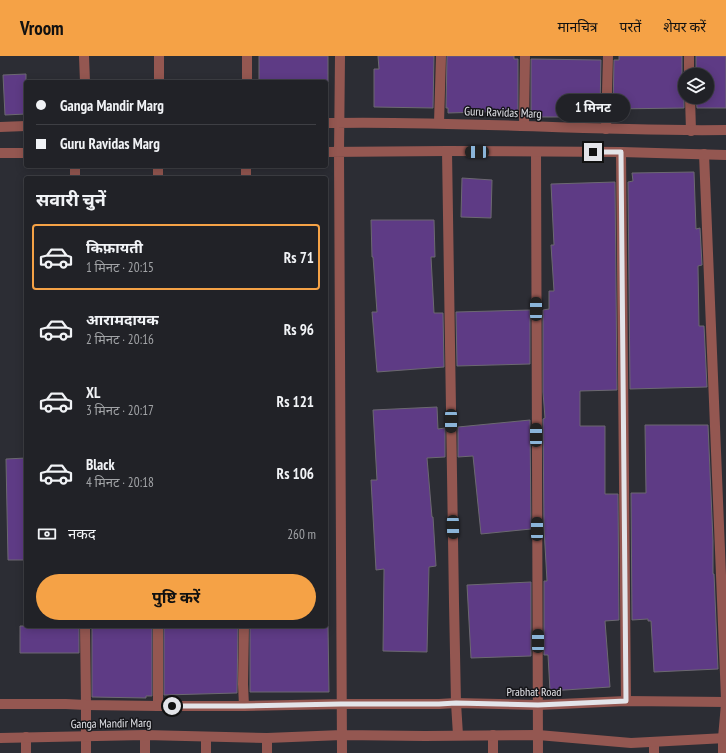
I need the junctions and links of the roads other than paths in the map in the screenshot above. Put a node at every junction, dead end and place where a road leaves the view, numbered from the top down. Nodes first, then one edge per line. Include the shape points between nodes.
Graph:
1 (84, 56) edge
2 (159, 56) edge
3 (247, 56) edge
4 (340, 56) edge
5 (441, 56) edge
6 (525, 56) edge
7 (608, 56) edge
8 (689, 56) edge
9 (689, 68) edge
10 (84, 80) edge
11 (159, 80) edge
12 (247, 80) edge
13 (690, 104) edge
14 (339, 122) junction
15 (328, 123) edge
16 (439, 123) junction
17 (24, 126) edge
18 (524, 126) junction
19 (0, 127) edge
20 (606, 129) junction
21 (726, 130) edge
22 (691, 131) junction
23 (447, 151) junction
24 (328, 152) edge
25 (339, 152) junction
26 (536, 152) junction
27 (621, 152) junction
28 (0, 153) edge
29 (24, 153) edge
30 (704, 154) junction
31 (726, 155) edge
32 (85, 628) edge
33 (158, 628) edge
34 (244, 628) edge
35 (626, 701) junction
36 (726, 702) edge
37 (456, 703) junction
38 (0, 704) edge
39 (341, 704) junction
40 (86, 705) junction
41 (538, 705) junction
42 (158, 706) junction
43 (244, 706) junction
44 (145, 735) junction
45 (342, 735) junction
46 (458, 735) junction
47 (494, 735) junction
48 (538, 735) junction
49 (26, 737) junction
50 (86, 737) junction
51 (206, 737) junction
52 (0, 738) edge
53 (267, 738) junction
54 (725, 738) edge
55 (654, 742) junction
56 (26, 753) edge
57 (86, 753) edge
58 (145, 753) edge
59 (206, 753) edge
60 (267, 753) edge
61 (342, 753) edge
62 (493, 753) edge
63 (538, 753) edge
64 (654, 753) edge
65 (723, 753) edge

1 - 10 street
2 - 11 street
3 - 12 street
4 - 14 street
5 - 16 street
6 - 18 street
7 - 20 street
8 - 9 street
13 - 22 street
14 - 15 street, Guru Ravidas Marg
14 - 16 street, Guru Ravidas Marg
14 - 25 street
16 - 18 street, Guru Ravidas Marg
17 - 19 street
18 - 20 street, Guru Ravidas Marg
20 - 22 street, Guru Ravidas Marg
21 - 22 street, Guru Ravidas Marg
23 - 25 street
23 - 26 street
23 - 37 street
24 - 25 street
25 - 39 street
26 - 27 street
26 - 41 street
27 - 30 street
27 - 35 street
28 - 29 street
30 - 31 street
30 - 36 street
32 - 40 street
33 - 42 street
34 - 43 street
35 - 36 street, Prabhat Road
35 - 41 street, Prabhat Road
36 - 54 street
37 - 39 street, Prabhat Road
37 - 41 street, Prabhat Road
37 - 46 street
38 - 40 street, Ganga Mandir Marg
39 - 43 street, Ganga Mandir Marg
39 - 45 street
40 - 42 street, Ganga Mandir Marg
40 - 50 street
41 - 48 street
42 - 43 street, Ganga Mandir Marg
44 - 50 street, Ganga Mandir Marg
44 - 51 street, Ganga Mandir Marg
44 - 58 street
45 - 46 street
45 - 53 street, Ganga Mandir Marg
45 - 61 street
46 - 47 street
47 - 48 street
47 - 62 street
48 - 55 street
48 - 63 street
49 - 50 street, Ganga Mandir Marg
49 - 52 street, Ganga Mandir Marg
49 - 56 street
50 - 57 street
51 - 53 street, Ganga Mandir Marg
51 - 59 street
53 - 60 street
54 - 55 street
54 - 65 street
55 - 64 street

